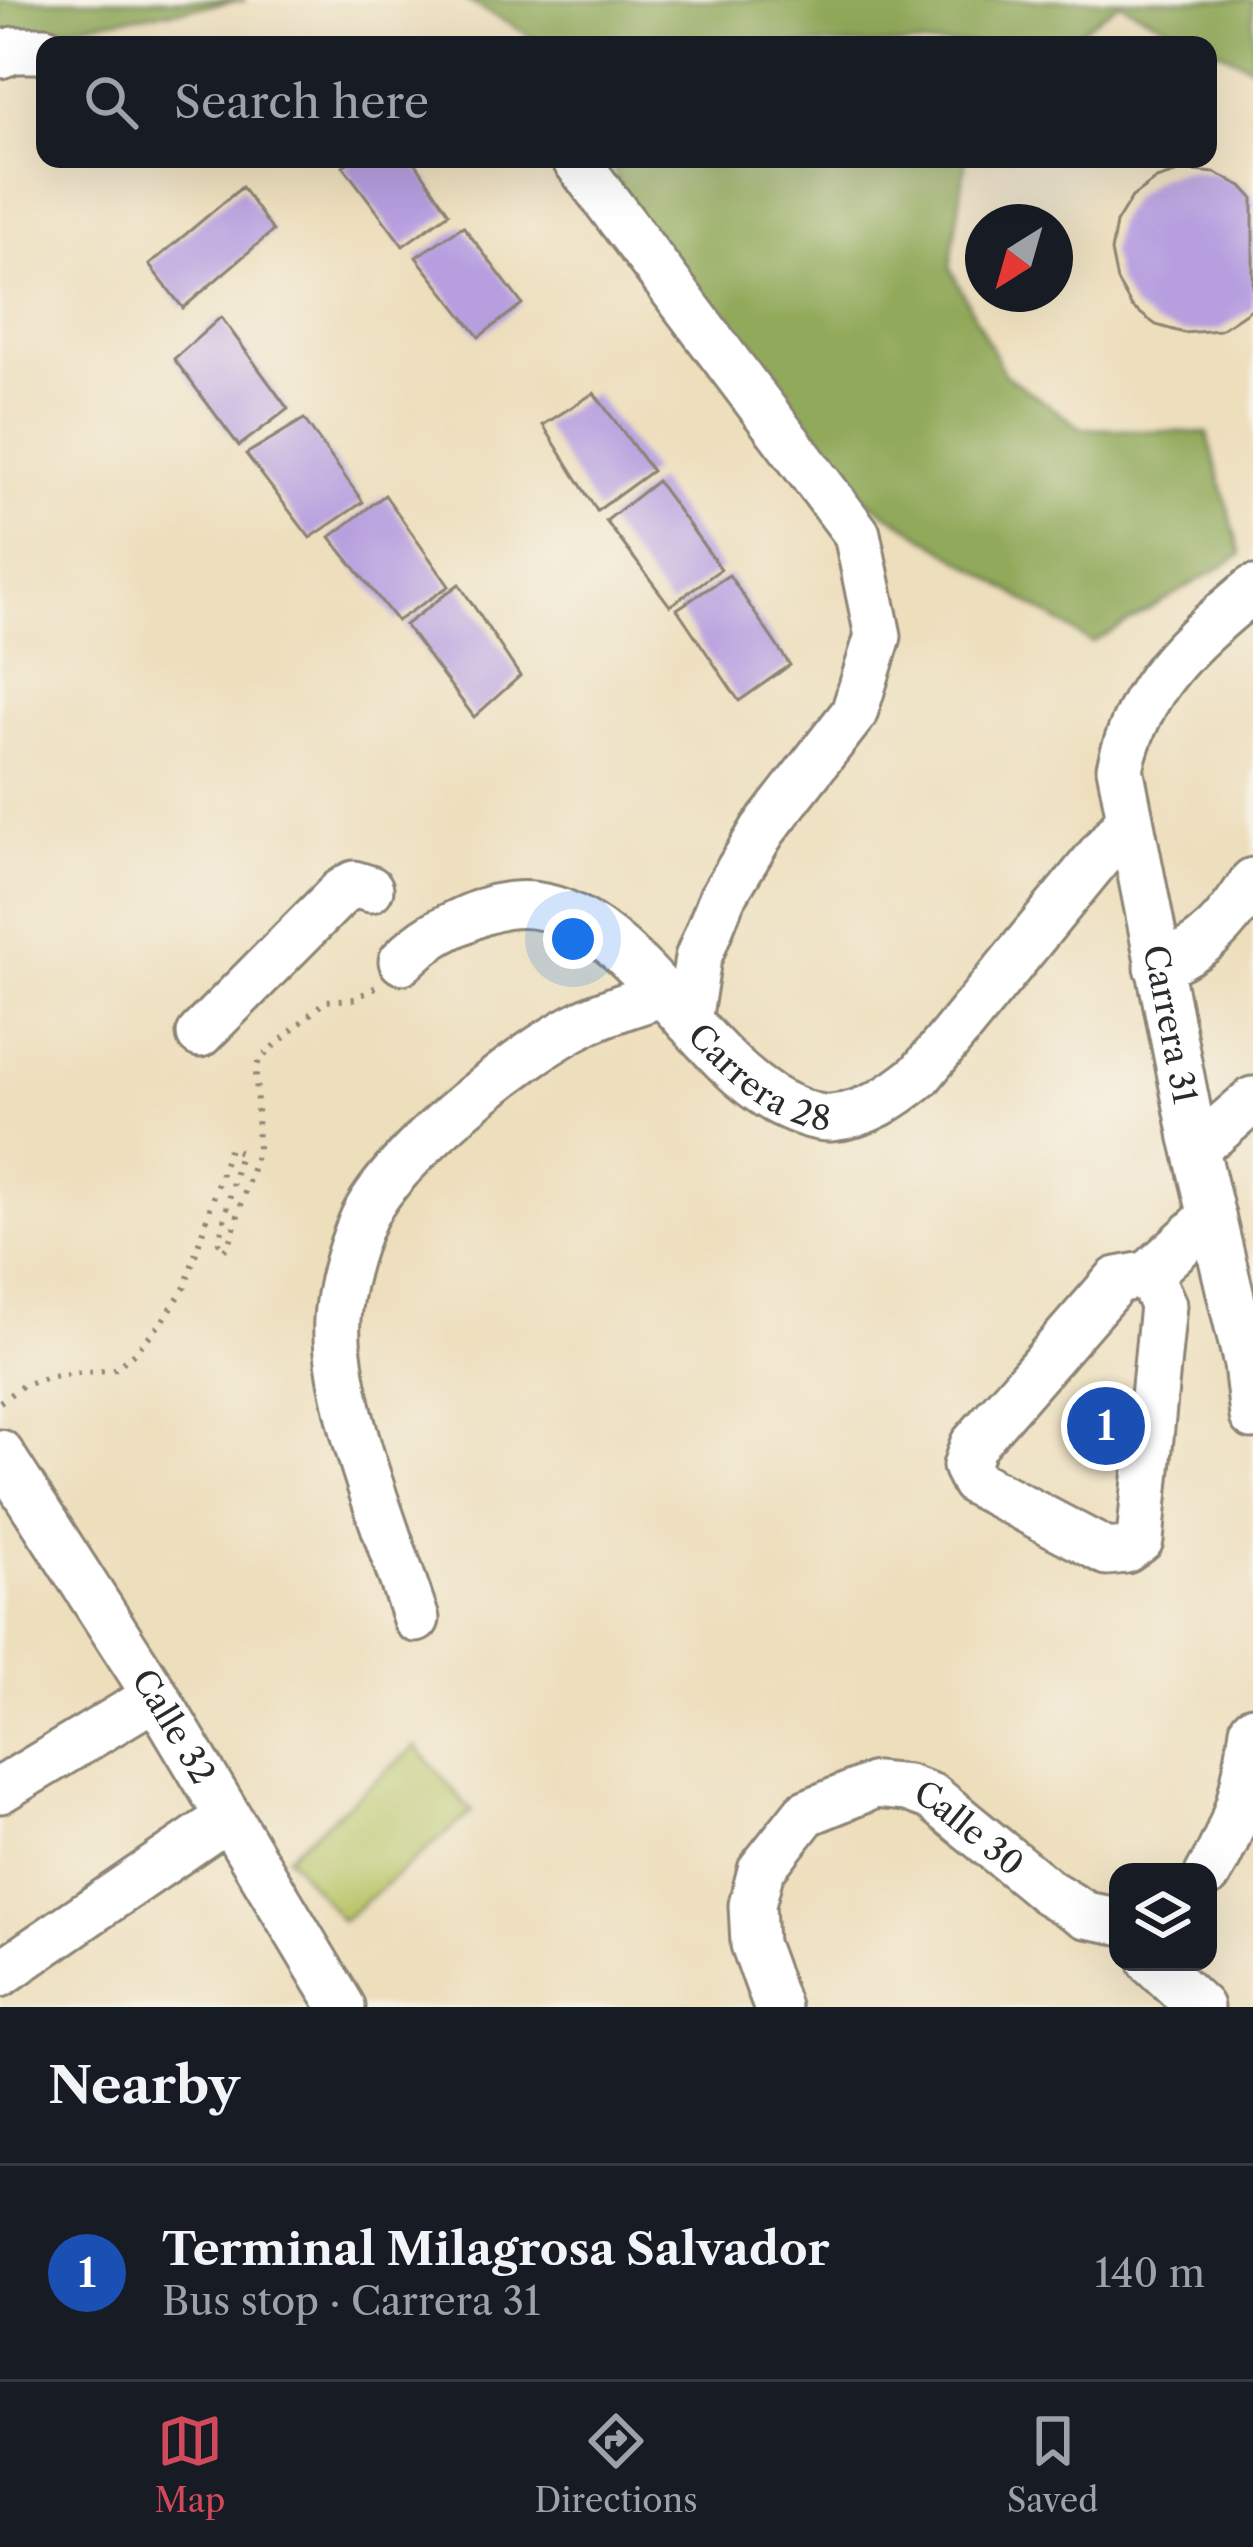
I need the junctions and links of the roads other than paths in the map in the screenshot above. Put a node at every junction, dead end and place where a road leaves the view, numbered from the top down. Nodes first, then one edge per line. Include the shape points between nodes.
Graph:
1 (36, 50) edge
2 (0, 55) edge
3 (582, 168) edge
4 (1253, 589) edge
5 (1128, 821) junction
6 (1253, 880) edge
7 (370, 889) dead end
8 (402, 961) road end
9 (1158, 967) junction
10 (675, 1007) junction
11 (200, 1034) dead end
12 (1253, 1100) edge
13 (1193, 1137) junction
14 (1212, 1216) junction
15 (1149, 1274) junction
16 (1253, 1416) edge
17 (0, 1453) edge
18 (16, 1508) edge
19 (416, 1619) dead end
20 (156, 1696) junction
21 (1253, 1729) edge
22 (0, 1790) edge
23 (226, 1819) junction
24 (1215, 1863) edge
25 (1109, 1919) edge
26 (1161, 1971) edge
27 (0, 1974) edge
28 (342, 2007) edge
29 (777, 2007) edge
30 (1199, 2007) edge

1 - 2 street
3 - 10 street via 857,534 878,636 854,713 722,898
4 - 5 street, Carrera 31 via 1184,646 1129,731 1120,768
5 - 9 street, Carrera 31
5 - 10 street, Carrera 28 via 920,1075 858,1113 826,1118 760,1094
6 - 9 street via 1203,945
7 - 11 street via 354,884 340,892
8 - 10 street, Carrera 28 via 422,940 485,910 513,903 556,910 621,949
9 - 13 street, Carrera 31
10 - 19 street via 585,1022 516,1061 395,1173 363,1219 337,1318 340,1358
12 - 13 street via 1214,1134
13 - 14 street, Carrera 31
14 - 15 street
14 - 16 street, Carrera 31
15 - 15 street via 1162,1305 1140,1540 1107,1552 974,1482 966,1466 973,1445 1117,1280
17 - 18 street, Calle 32
18 - 20 street, Calle 32
20 - 22 street
20 - 23 street, Calle 32
21 - 24 street via 1244,1792
23 - 27 street
23 - 28 street, Calle 32
25 - 29 street, Calle 30 via 1048,1892 932,1797 875,1785 806,1814 761,1870 754,1945
26 - 30 street

